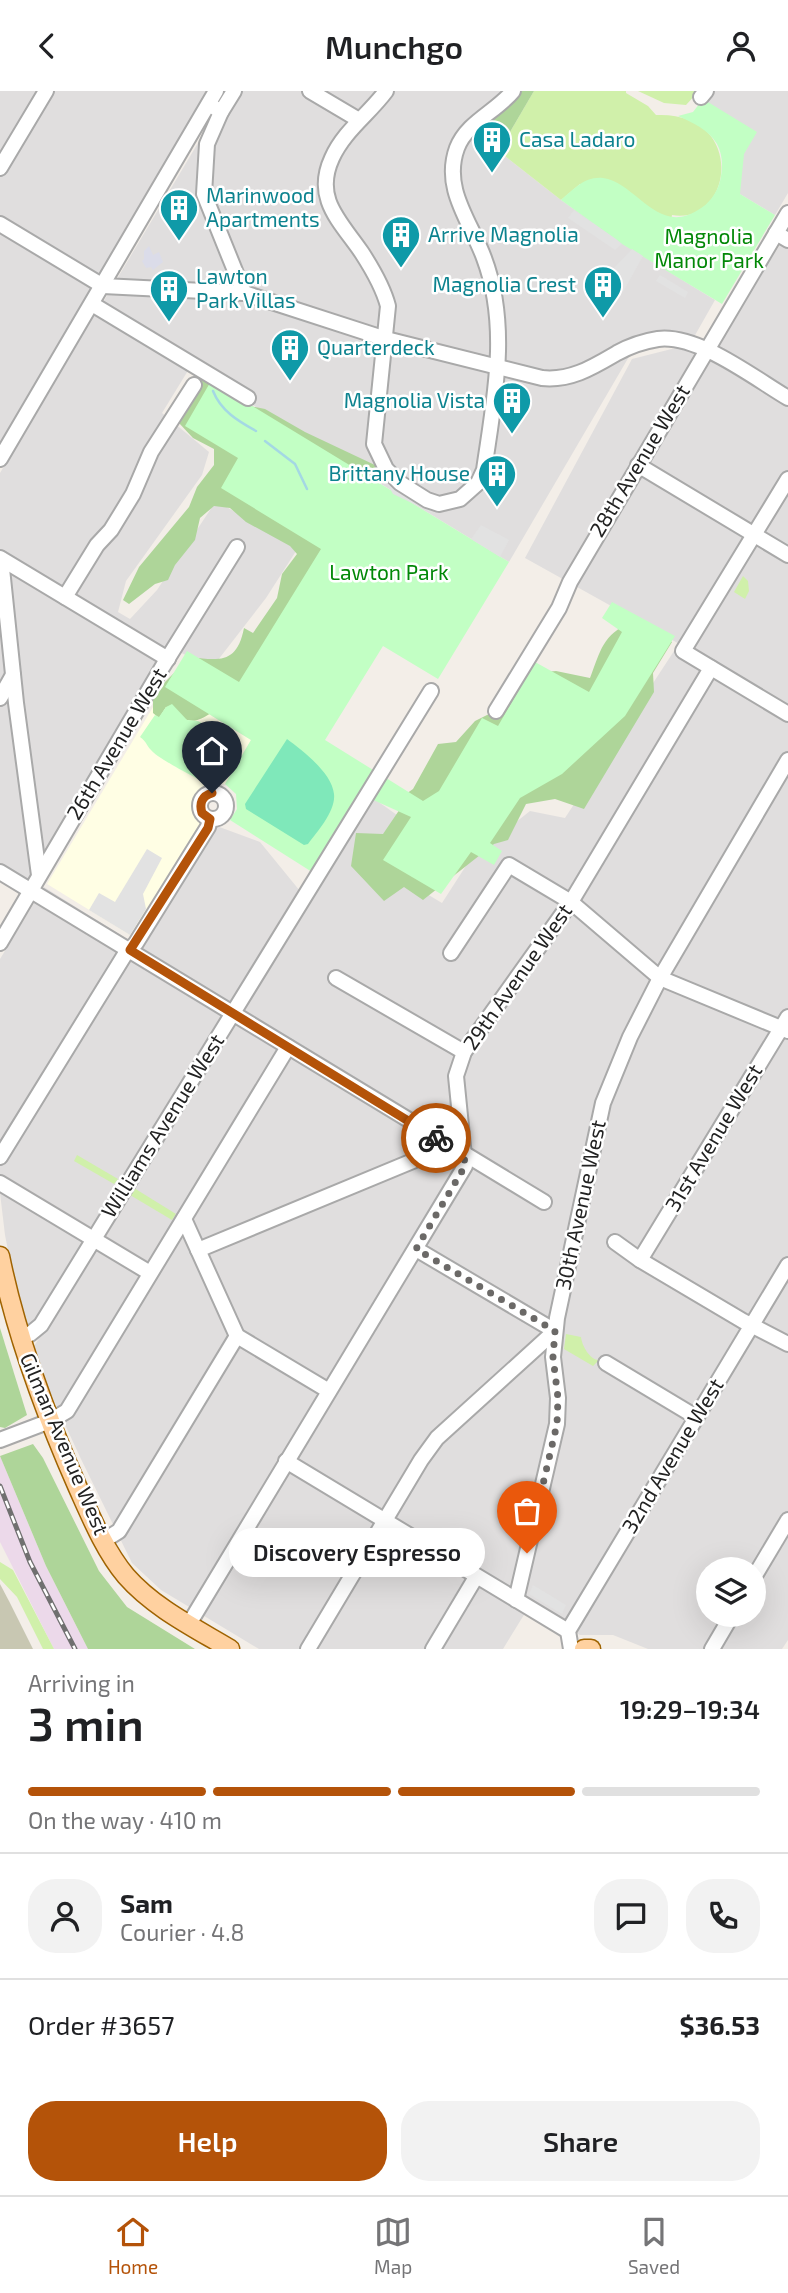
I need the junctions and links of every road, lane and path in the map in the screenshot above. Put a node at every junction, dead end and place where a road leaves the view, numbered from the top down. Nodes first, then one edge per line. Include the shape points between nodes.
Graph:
1 (46, 91) edge
2 (234, 91) edge
3 (310, 91) edge
4 (386, 91) edge
5 (513, 91) edge
6 (215, 102) edge
7 (359, 120) junction
8 (0, 168) edge
9 (788, 213) edge
10 (0, 225) edge
11 (782, 236) edge
12 (103, 286) junction
13 (243, 293) junction
14 (92, 304) junction
15 (386, 339) junction
16 (706, 351) junction
17 (499, 368) junction
18 (194, 385) dead end
19 (248, 398) dead end
20 (788, 398) edge
21 (0, 459) edge
22 (638, 465) junction
23 (788, 479) edge
24 (754, 535) junction
25 (237, 547) dead end
26 (788, 555) edge
27 (1, 558) edge
28 (65, 597) junction
29 (168, 659) junction
30 (711, 668) junction
31 (13, 675) junction
32 (431, 691) dead end
33 (0, 698) edge
34 (496, 711) dead end
35 (788, 714) edge
36 (788, 760) edge
37 (210, 819) dead end
38 (0, 871) edge
39 (39, 875) junction
40 (31, 890) junction
41 (571, 902) junction
42 (0, 943) edge
43 (130, 950) junction
44 (452, 953) dead end
45 (337, 978) dead end
46 (660, 978) junction
47 (233, 1013) junction
48 (786, 1025) edge
49 (288, 1048) junction
50 (464, 1052) junction
51 (449, 1146) junction
52 (464, 1155) junction
53 (0, 1157) edge
54 (0, 1183) edge
55 (544, 1202) dead end
56 (184, 1219) junction
57 (93, 1238) junction
58 (615, 1241) dead end
59 (416, 1249) junction
60 (198, 1250) junction
61 (0, 1256) edge
62 (640, 1260) junction
63 (788, 1265) edge
64 (150, 1273) junction
65 (752, 1324) junction
66 (555, 1331) junction
67 (237, 1336) junction
68 (20, 1338) junction
69 (788, 1344) edge
70 (606, 1363) dead end
71 (329, 1391) junction
72 (696, 1417) junction
73 (50, 1421) junction
74 (0, 1440) edge
75 (286, 1461) junction
76 (788, 1520) edge
77 (384, 1521) junction
78 (103, 1541) junction
79 (766, 1557) edge
80 (476, 1577) junction
81 (516, 1600) junction
82 (189, 1625) junction
83 (725, 1627) edge
84 (568, 1631) junction
85 (230, 1649) edge
86 (308, 1649) edge
87 (433, 1649) edge
88 (571, 1649) edge
89 (584, 1649) edge
90 (591, 1649) edge
91 (712, 1649) edge

1 - 8 street
2 - 6 street
3 - 7 street
4 - 7 street
5 - 17 street via 466,132 454,160 455,196 486,262 494,297
6 - 12 street
6 - 13 street via 204,194
7 - 15 street via 332,157 325,194 384,291
9 - 11 street, 28th Avenue West
10 - 12 street
11 - 16 street, 28th Avenue West
12 - 13 street
12 - 14 street
13 - 15 street
14 - 19 street
14 - 21 street
15 - 17 street
15 - 17 street via 374,444 386,469 400,483 439,505 460,499 478,483 484,470
16 - 17 street via 688,342 656,339 580,373 554,379
16 - 20 street
16 - 22 street, 28th Avenue West
18 - 28 street via 151,452 133,495
22 - 24 street
22 - 34 street, 28th Avenue West
23 - 24 street
24 - 26 street
24 - 30 street via 683,651
25 - 29 street, 26th Avenue West
27 - 28 street
27 - 31 street
28 - 29 street
29 - 39 street, 26th Avenue West
30 - 35 street
30 - 41 street, 29th Avenue West
31 - 33 street
31 - 39 street
32 - 47 street, Williams Avenue West
36 - 46 street, 30th Avenue West
37 - 43 street
38 - 40 street
39 - 40 street, 26th Avenue West
40 - 42 street, 26th Avenue West
40 - 43 street
41 - 44 street via 509,865
41 - 46 street
41 - 50 street, 29th Avenue West
43 - 47 street
43 - 53 street
45 - 50 street
46 - 48 street
46 - 66 street, 30th Avenue West via 603,1103
47 - 49 street
47 - 57 street, Williams Avenue West
48 - 62 street, 31st Avenue West
49 - 51 street
49 - 56 street
50 - 52 street, 29th Avenue West via 456,1076
51 - 52 street
51 - 60 street
52 - 55 street
52 - 59 street, 29th Avenue West via 465,1166
54 - 57 street
56 - 60 street
56 - 64 street
57 - 64 street
57 - 68 street, Williams Avenue West via 41,1325
58 - 62 street
59 - 66 street
59 - 71 street, 29th Avenue West
60 - 67 street
61 - 68 main road, Gilman Avenue West
62 - 65 street
63 - 65 street, 32nd Avenue West
64 - 73 street via 67,1411
65 - 69 street
65 - 72 street, 32nd Avenue West
66 - 77 street via 438,1438
66 - 81 street via 557,1424
67 - 71 street
67 - 78 street via 119,1531
68 - 73 main road, Gilman Avenue West
70 - 72 street
71 - 75 street, 29th Avenue West
72 - 84 street, 32nd Avenue West
73 - 74 street
73 - 78 main road, Gilman Avenue West
75 - 77 street
75 - 82 street, 29th Avenue West
76 - 79 street
77 - 80 street
77 - 86 street
78 - 82 main road, Gilman Avenue West via 133,1584
80 - 81 street
80 - 87 street
81 - 84 street
82 - 85 main road, Gilman Avenue West
83 - 91 street
84 - 88 street
89 - 90 main road

